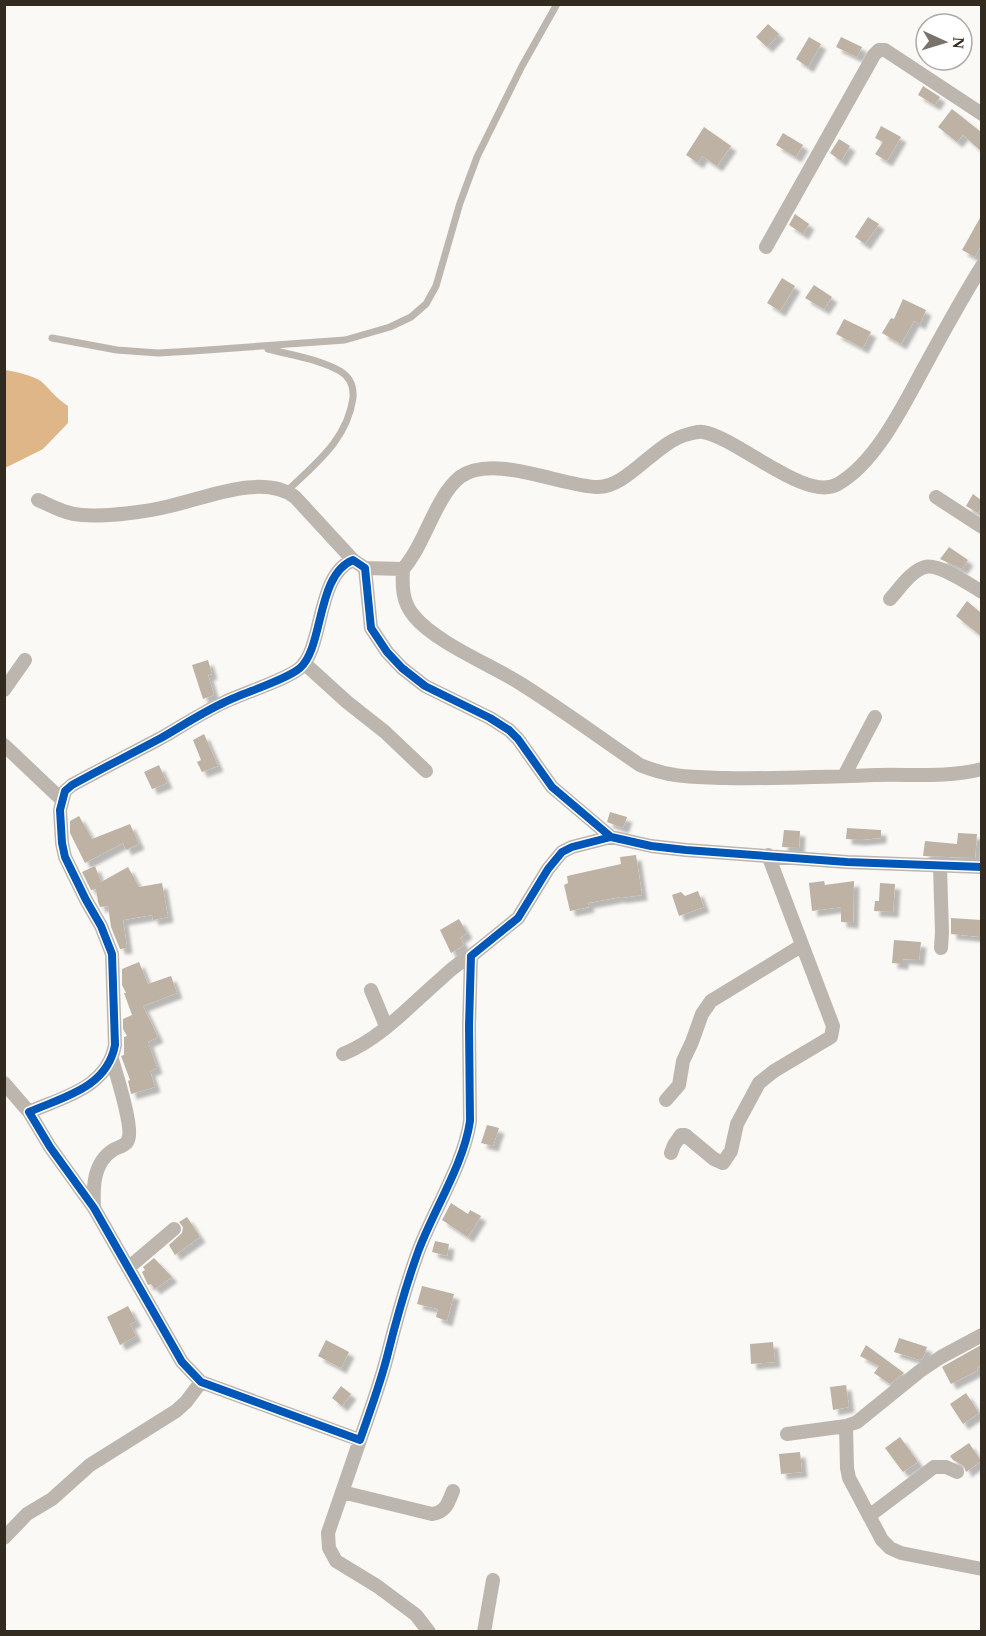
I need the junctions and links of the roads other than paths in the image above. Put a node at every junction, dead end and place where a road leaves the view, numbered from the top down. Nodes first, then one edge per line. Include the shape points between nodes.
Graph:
1 (557, 4) edge
2 (981, 114) edge
3 (766, 247) dead end
4 (981, 266) edge
5 (52, 338) dead end
6 (263, 347) junction
7 (287, 491) junction
8 (936, 497) dead end
9 (38, 500) dead end
10 (981, 527) edge
11 (359, 564) junction
12 (403, 569) junction
13 (981, 592) edge
14 (890, 599) dead end
15 (25, 660) dead end
16 (304, 663) junction
17 (4, 690) edge
18 (875, 717) dead end
19 (4, 745) edge
20 (981, 769) edge
21 (426, 771) dead end
22 (844, 776) junction
23 (62, 800) junction
24 (611, 837) junction
25 (768, 855) junction
26 (940, 867) junction
27 (981, 867) edge
28 (801, 946) junction
29 (941, 948) dead end
30 (471, 956) junction
31 (371, 990) dead end
32 (386, 1026) junction
33 (343, 1054) dead end
34 (112, 1059) junction
35 (4, 1083) edge
36 (666, 1100) dead end
37 (28, 1112) junction
38 (671, 1153) dead end
39 (94, 1208) junction
40 (174, 1229) dead end
41 (128, 1268) junction
42 (981, 1335) edge
43 (201, 1382) junction
44 (846, 1426) junction
45 (787, 1434) dead end
46 (360, 1440) junction
47 (957, 1472) dead end
48 (453, 1491) dead end
49 (342, 1492) junction
50 (869, 1516) junction
51 (4, 1538) edge
52 (981, 1569) edge
53 (493, 1580) dead end
54 (429, 1632) edge
55 (484, 1632) edge

1 - 6 lane via 477,158 436,286 426,304 411,318 367,335
2 - 3 street via 885,50 879,50
4 - 12 street via 896,419 873,452 837,485 812,486 701,431 669,442 617,483 598,488 523,472 473,470 460,477 442,500
5 - 6 lane via 158,353
6 - 7 lane via 340,371 350,380 354,391 341,435
7 - 9 street via 254,487 168,507 82,516
7 - 11 street
8 - 10 street
11 - 12 street
11 - 16 street via 341,568 335,576
11 - 24 street via 367,579 371,628 387,652 425,686 508,730 552,787
12 - 22 street via 401,588 407,605 427,629 518,682 640,765 672,776
13 - 14 street via 930,566 914,573
15 - 17 street
16 - 21 street
16 - 23 street via 293,673 223,703 72,785
18 - 22 street
19 - 23 street
20 - 22 street via 929,777
23 - 34 street via 60,832 65,857 112,954
24 - 25 street via 651,846
24 - 30 street via 562,852 518,918
25 - 26 street
25 - 28 street
26 - 27 street
26 - 29 street
28 - 36 street via 711,1001 683,1061 679,1085
28 - 38 street via 833,1026 831,1037 759,1083 736,1124 731,1151 723,1162 685,1135 678,1138
30 - 32 street via 452,967
30 - 46 street via 468,1134 402,1294
31 - 32 street
32 - 33 street via 363,1045
34 - 37 street via 103,1073 85,1087
34 - 39 street via 130,1135 126,1143 105,1157 97,1170
35 - 37 street
37 - 39 street
39 - 41 street
40 - 41 street
41 - 43 street via 182,1362
42 - 44 street via 920,1371 866,1415
43 - 46 street
43 - 51 street via 176,1412 90,1466 27,1514
44 - 45 street
44 - 50 street via 849,1479
46 - 49 street
47 - 50 street via 934,1467
48 - 49 street via 446,1507 432,1514
49 - 54 street via 328,1533 332,1555 416,1615
50 - 52 street via 882,1540 895,1551
53 - 55 street

